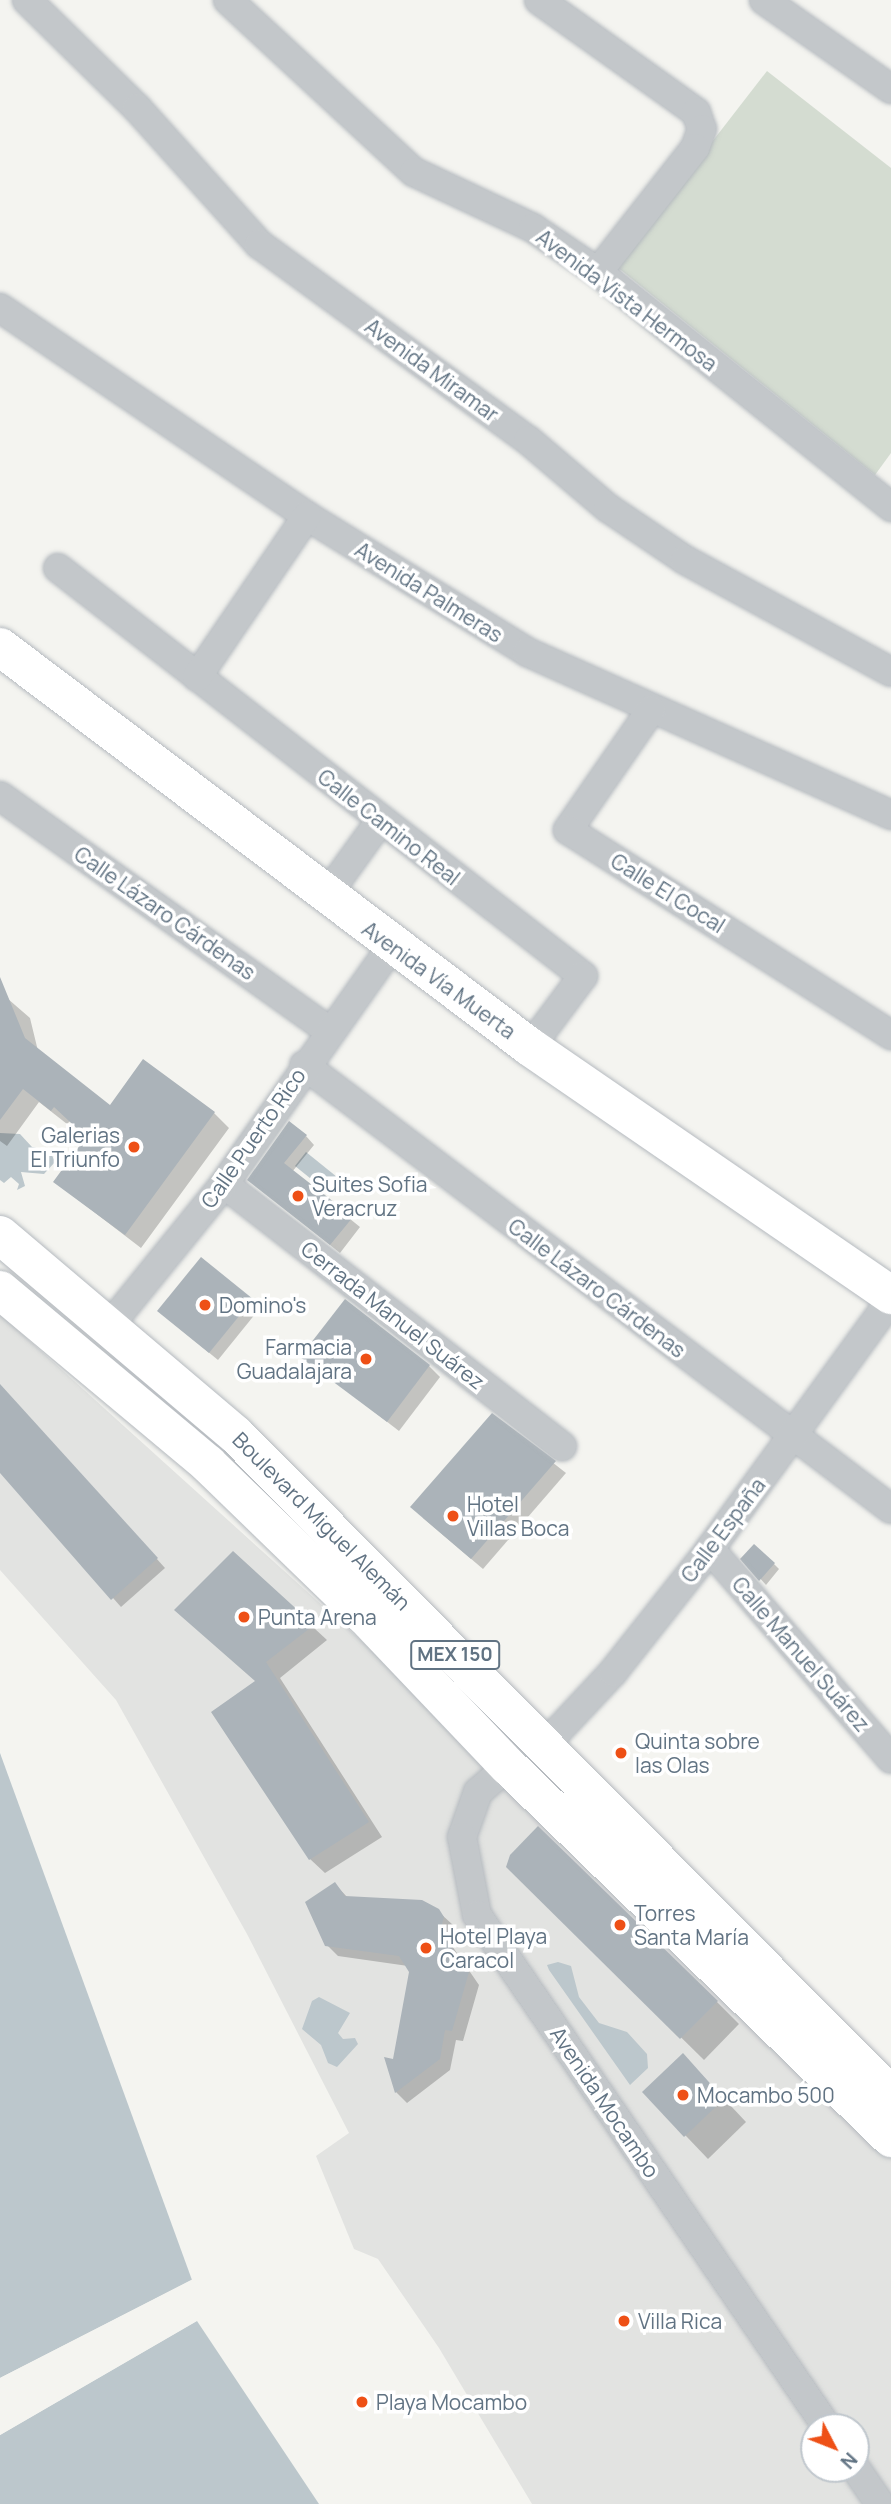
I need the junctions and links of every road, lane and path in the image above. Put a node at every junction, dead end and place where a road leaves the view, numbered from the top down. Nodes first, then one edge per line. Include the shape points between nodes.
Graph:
1 (27, 0) edge
2 (539, 0) edge
3 (764, 0) edge
4 (234, 2) edge
5 (891, 89) edge
6 (598, 272) junction
7 (0, 308) edge
8 (891, 507) edge
9 (307, 516) junction
10 (58, 568) dead end
11 (0, 648) edge
12 (891, 672) edge
13 (197, 677) junction
14 (651, 710) junction
15 (0, 796) edge
16 (891, 815) edge
17 (380, 821) junction
18 (326, 896) junction
19 (391, 947) junction
20 (329, 1031) junction
21 (891, 1035) edge
22 (530, 1047) junction
23 (304, 1065) junction
24 (224, 1184) junction
25 (0, 1235) edge
26 (0, 1290) edge
27 (891, 1295) edge
28 (891, 1300) edge
29 (110, 1325) junction
30 (793, 1437) junction
31 (562, 1446) dead end
32 (891, 1509) edge
33 (710, 1549) junction
34 (542, 1748) junction
35 (891, 1759) edge
36 (508, 1766) junction
37 (891, 2096) edge
38 (891, 2138) edge
39 (817, 2413) edge
40 (866, 2483) edge
41 (880, 2504) edge

1 - 12 street, Avenida Miramar via 136,108 259,244 685,560
2 - 6 street via 696,112 702,129 695,148
3 - 5 street
4 - 6 street, Avenida Vista Hermosa via 414,172 533,228
6 - 8 street, Avenida Vista Hermosa
7 - 9 street, Avenida Palmeras
9 - 13 street
9 - 14 street, Avenida Palmeras via 527,652
10 - 13 street, Calle Camino Real
11 - 18 main road, Avenida Vía Muerta
13 - 17 street, Calle Camino Real
14 - 16 street, Avenida Palmeras
14 - 21 street, Calle El Cocal via 568,830
15 - 20 street, Calle Lázaro Cárdenas
17 - 18 street
17 - 22 street, Calle Camino Real via 583,976
18 - 19 main road, Avenida Vía Muerta
19 - 20 street, Calle Puerto Rico
19 - 22 main road, Avenida Vía Muerta
20 - 23 street, Calle Puerto Rico
22 - 27 main road, Avenida Vía Muerta
23 - 24 street, Calle Puerto Rico
23 - 30 street, Calle Lázaro Cárdenas
24 - 29 street, Calle Puerto Rico
24 - 31 street, Cerrada Manuel Suárez
25 - 29 main road, Boulevard Miguel Alemán / MEX 150
26 - 36 main road, Boulevard Miguel Alemán / MEX 150 via 208,1464 364,1615
28 - 30 street, Calle España
29 - 34 main road, Boulevard Miguel Alemán / MEX 150 via 236,1434 379,1575
30 - 32 street, Calle Lázaro Cárdenas
30 - 33 street, Calle España
33 - 34 street, Calle España via 613,1672
33 - 35 street, Calle Manuel Suárez
34 - 37 main road, Boulevard Miguel Alemán / MEX 150
36 - 38 main road, Boulevard Miguel Alemán / MEX 150
36 - 39 street, Avenida Mocambo via 478,1792 462,1837 477,1915
40 - 41 street

